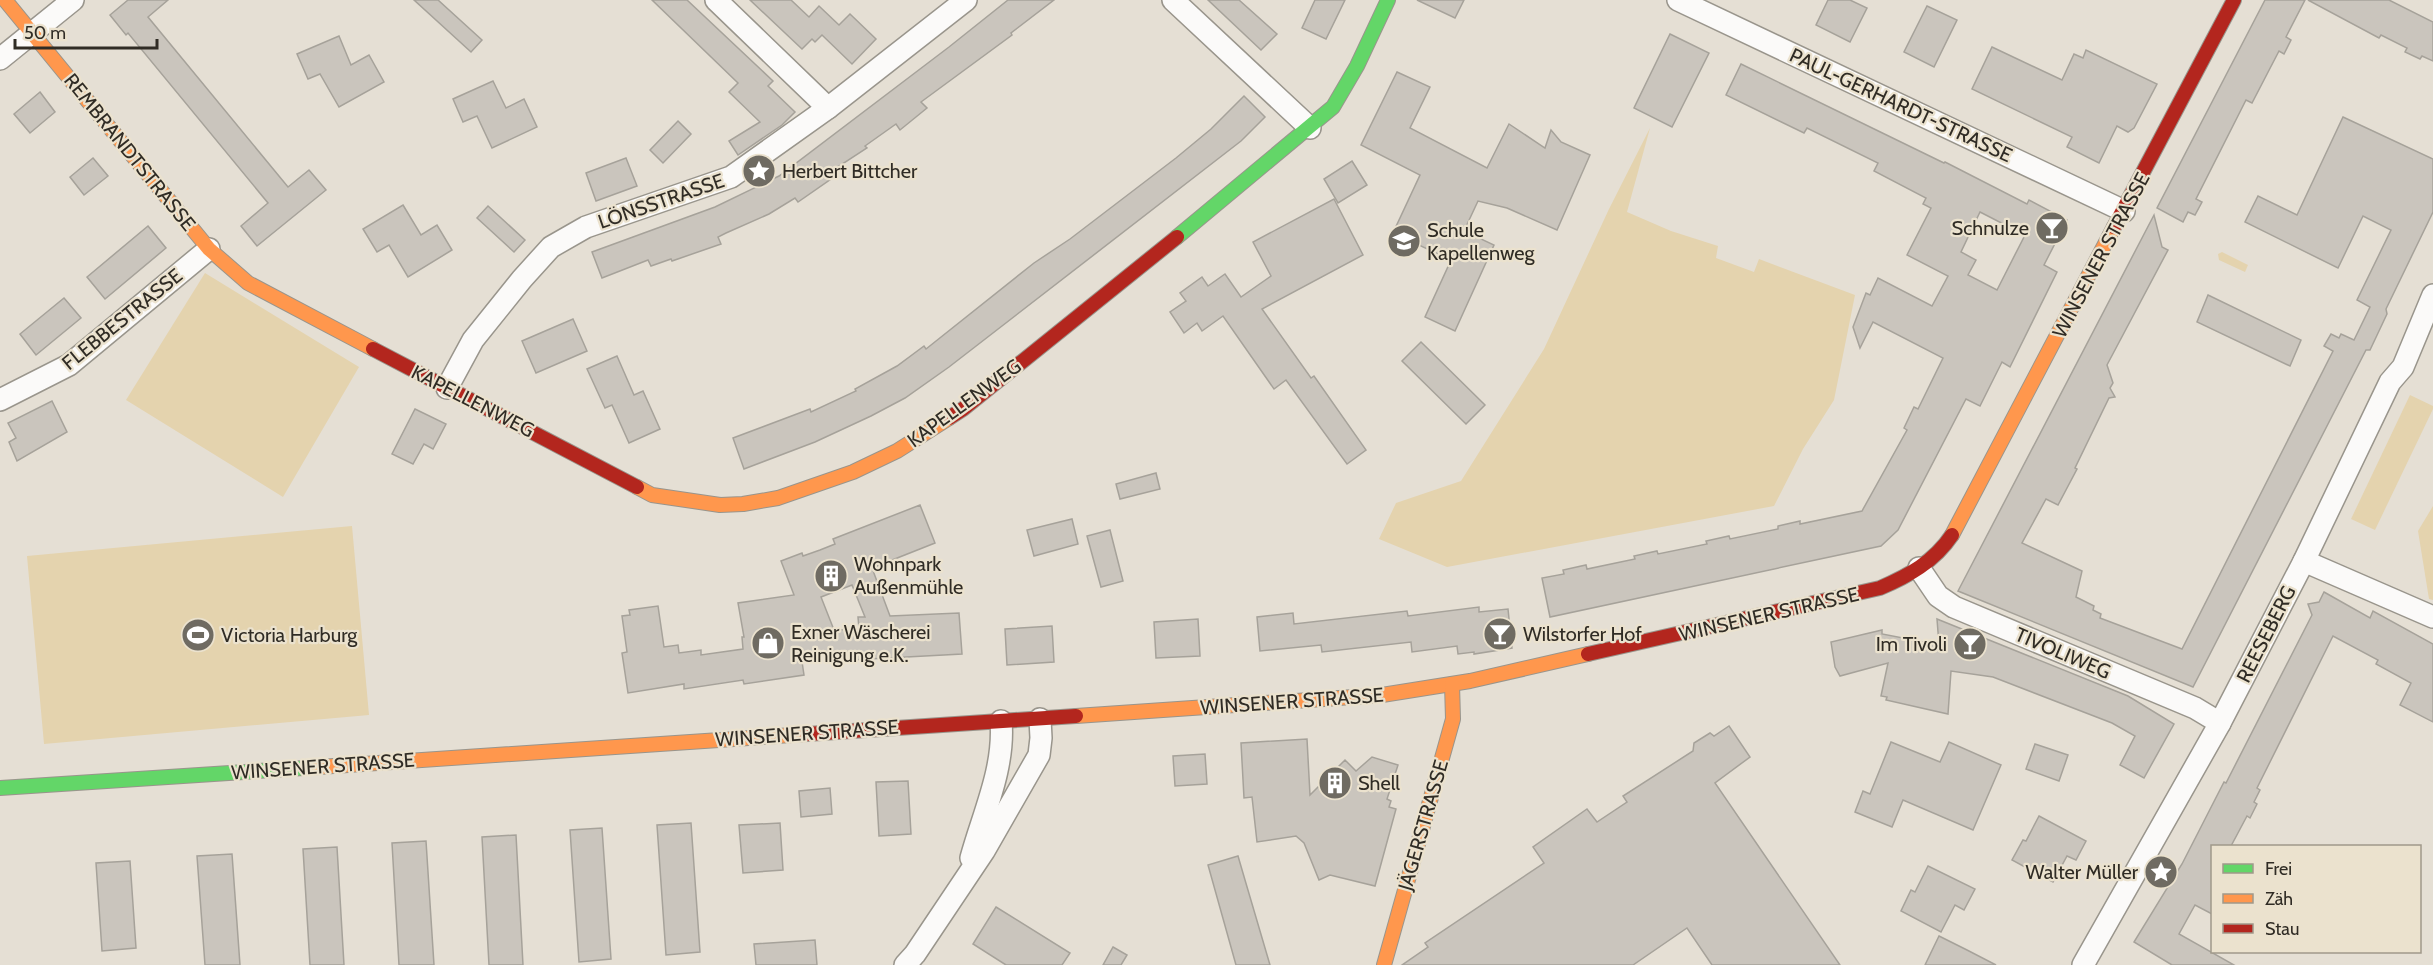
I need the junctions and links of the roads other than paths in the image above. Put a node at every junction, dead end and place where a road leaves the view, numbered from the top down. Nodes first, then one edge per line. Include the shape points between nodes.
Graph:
1 (5, 0) edge
2 (72, 0) edge
3 (716, 0) edge
4 (966, 0) edge
5 (1173, 0) edge
6 (1388, 0) edge
7 (1678, 0) edge
8 (2234, 0) edge
9 (32, 33) junction
10 (0, 59) edge
11 (828, 108) junction
12 (1310, 128) junction
13 (2124, 211) junction
14 (209, 249) junction
15 (2433, 295) edge
16 (447, 388) junction
17 (0, 400) edge
18 (2304, 561) junction
19 (1919, 568) junction
20 (2433, 617) edge
21 (1452, 684) junction
22 (1040, 719) junction
23 (1001, 721) junction
24 (2220, 723) junction
25 (0, 788) edge
26 (965, 879) junction
27 (2091, 962) edge
28 (905, 965) edge
29 (1384, 965) edge

1 - 9 main road, REMBRANDTSTRASSE
2 - 9 street
3 - 11 street
4 - 11 street, LÖNSSTRASSE
5 - 12 street
6 - 12 main road, KAPELLENWEG via 1333,107
7 - 13 street, PAUL-GERHARDT-STRASSE
8 - 13 main road, WINSENER STRASSE
9 - 10 street
9 - 14 main road, REMBRANDTSTRASSE
11 - 16 street, LÖNSSTRASSE via 731,177 586,227 550,247 473,340
12 - 16 main road, KAPELLENWEG via 963,409 879,459 826,483 777,498 720,505 652,495
13 - 19 main road, WINSENER STRASSE via 1955,530 1944,547
14 - 16 main road, KAPELLENWEG via 248,283
14 - 17 street, FLEBBESTRASSE via 69,365
15 - 18 street, REESEBERG via 2403,368 2390,382
18 - 20 street
18 - 24 street, REESEBERG
19 - 21 main road, WINSENER STRASSE via 1888,586 1869,591
19 - 24 street, TIVOLIWEG via 1938,596 1954,607 2195,708
21 - 22 main road, WINSENER STRASSE via 1343,698
21 - 29 main road, JÄGERSTRASSE via 1453,718
22 - 23 main road, WINSENER STRASSE
22 - 26 street via 1039,755
23 - 25 main road, WINSENER STRASSE
23 - 26 street via 1000,759
24 - 27 street, REESEBERG
26 - 28 street

